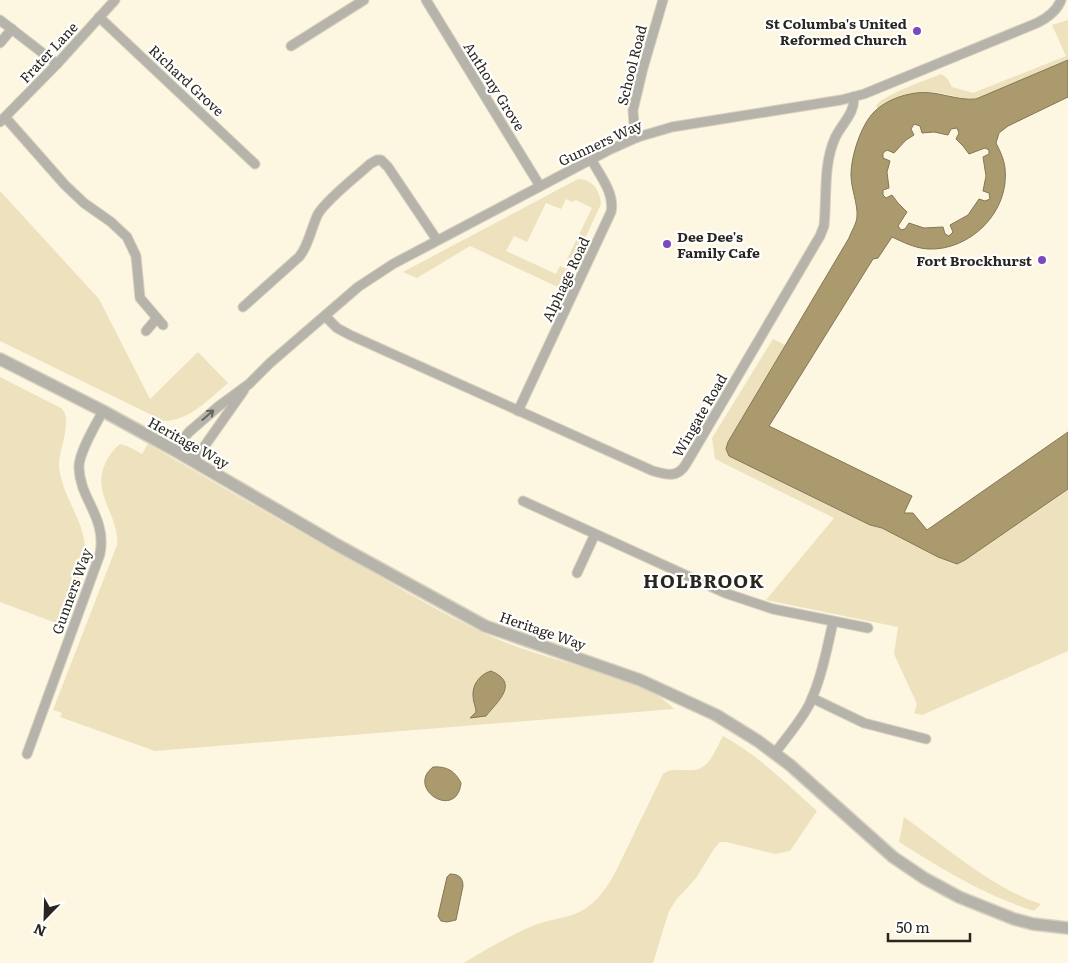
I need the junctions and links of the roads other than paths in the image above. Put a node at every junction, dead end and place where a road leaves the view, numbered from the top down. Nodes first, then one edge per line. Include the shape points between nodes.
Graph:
1 (115, 0) edge
2 (364, 0) edge
3 (426, 0) edge
4 (663, 0) edge
5 (1061, 0) edge
6 (99, 17) junction
7 (0, 20) edge
8 (12, 29) junction
9 (0, 42) edge
10 (292, 46) dead end
11 (56, 64) junction
12 (853, 97) junction
13 (3, 120) edge
14 (638, 137) junction
15 (591, 160) junction
16 (255, 164) dead end
17 (540, 186) junction
18 (437, 240) junction
19 (243, 307) dead end
20 (325, 316) junction
21 (146, 330) dead end
22 (0, 359) edge
23 (249, 384) junction
24 (103, 411) junction
25 (518, 411) junction
26 (174, 450) junction
27 (194, 462) junction
28 (523, 501) dead end
29 (595, 534) junction
30 (577, 573) dead end
31 (833, 622) junction
32 (868, 628) dead end
33 (812, 698) junction
34 (926, 739) dead end
35 (775, 753) junction
36 (26, 754) dead end
37 (1068, 928) edge

1 - 6 street, Frater Lane
2 - 10 street
3 - 17 street, Anthony Grove
4 - 14 street, School Road via 633,110
5 - 12 street, Gunners Way via 1050,15 1037,23
6 - 11 street, Frater Lane
6 - 16 street, Richard Grove
7 - 8 street
8 - 9 street
8 - 11 street
11 - 13 street, Frater Lane
12 - 14 street, Gunners Way via 688,124
12 - 25 street, Wingate Road via 854,106 831,150 824,226 820,236 681,471 671,475 660,473
13 - 21 street via 65,185 127,238 136,256 140,298 160,322
14 - 15 street, Gunners Way
15 - 17 street, Gunners Way
15 - 25 street, Alphage Road via 611,195 611,212
17 - 18 street, Gunners Way
18 - 19 street via 388,167 381,160 374,161 322,208 299,257
18 - 20 street, Gunners Way via 358,287
20 - 23 street, Gunners Way
20 - 25 street, Wingate Road via 350,335
22 - 24 street, Heritage Way
26 -> 23 street, Gunners Way via 189,432
23 - 27 street, Gunners Way
24 - 26 street, Heritage Way
24 - 36 street, Gunners Way via 78,467 101,530 100,554
26 - 27 street, Heritage Way
27 - 35 street, Heritage Way via 485,626 640,680 730,723
28 - 29 street
29 - 30 street
29 - 31 street via 757,605
31 - 32 street
31 - 33 street
33 - 34 street via 864,723
33 - 35 street
35 - 37 street, Heritage Way via 893,857 924,878 1005,916 1033,924

